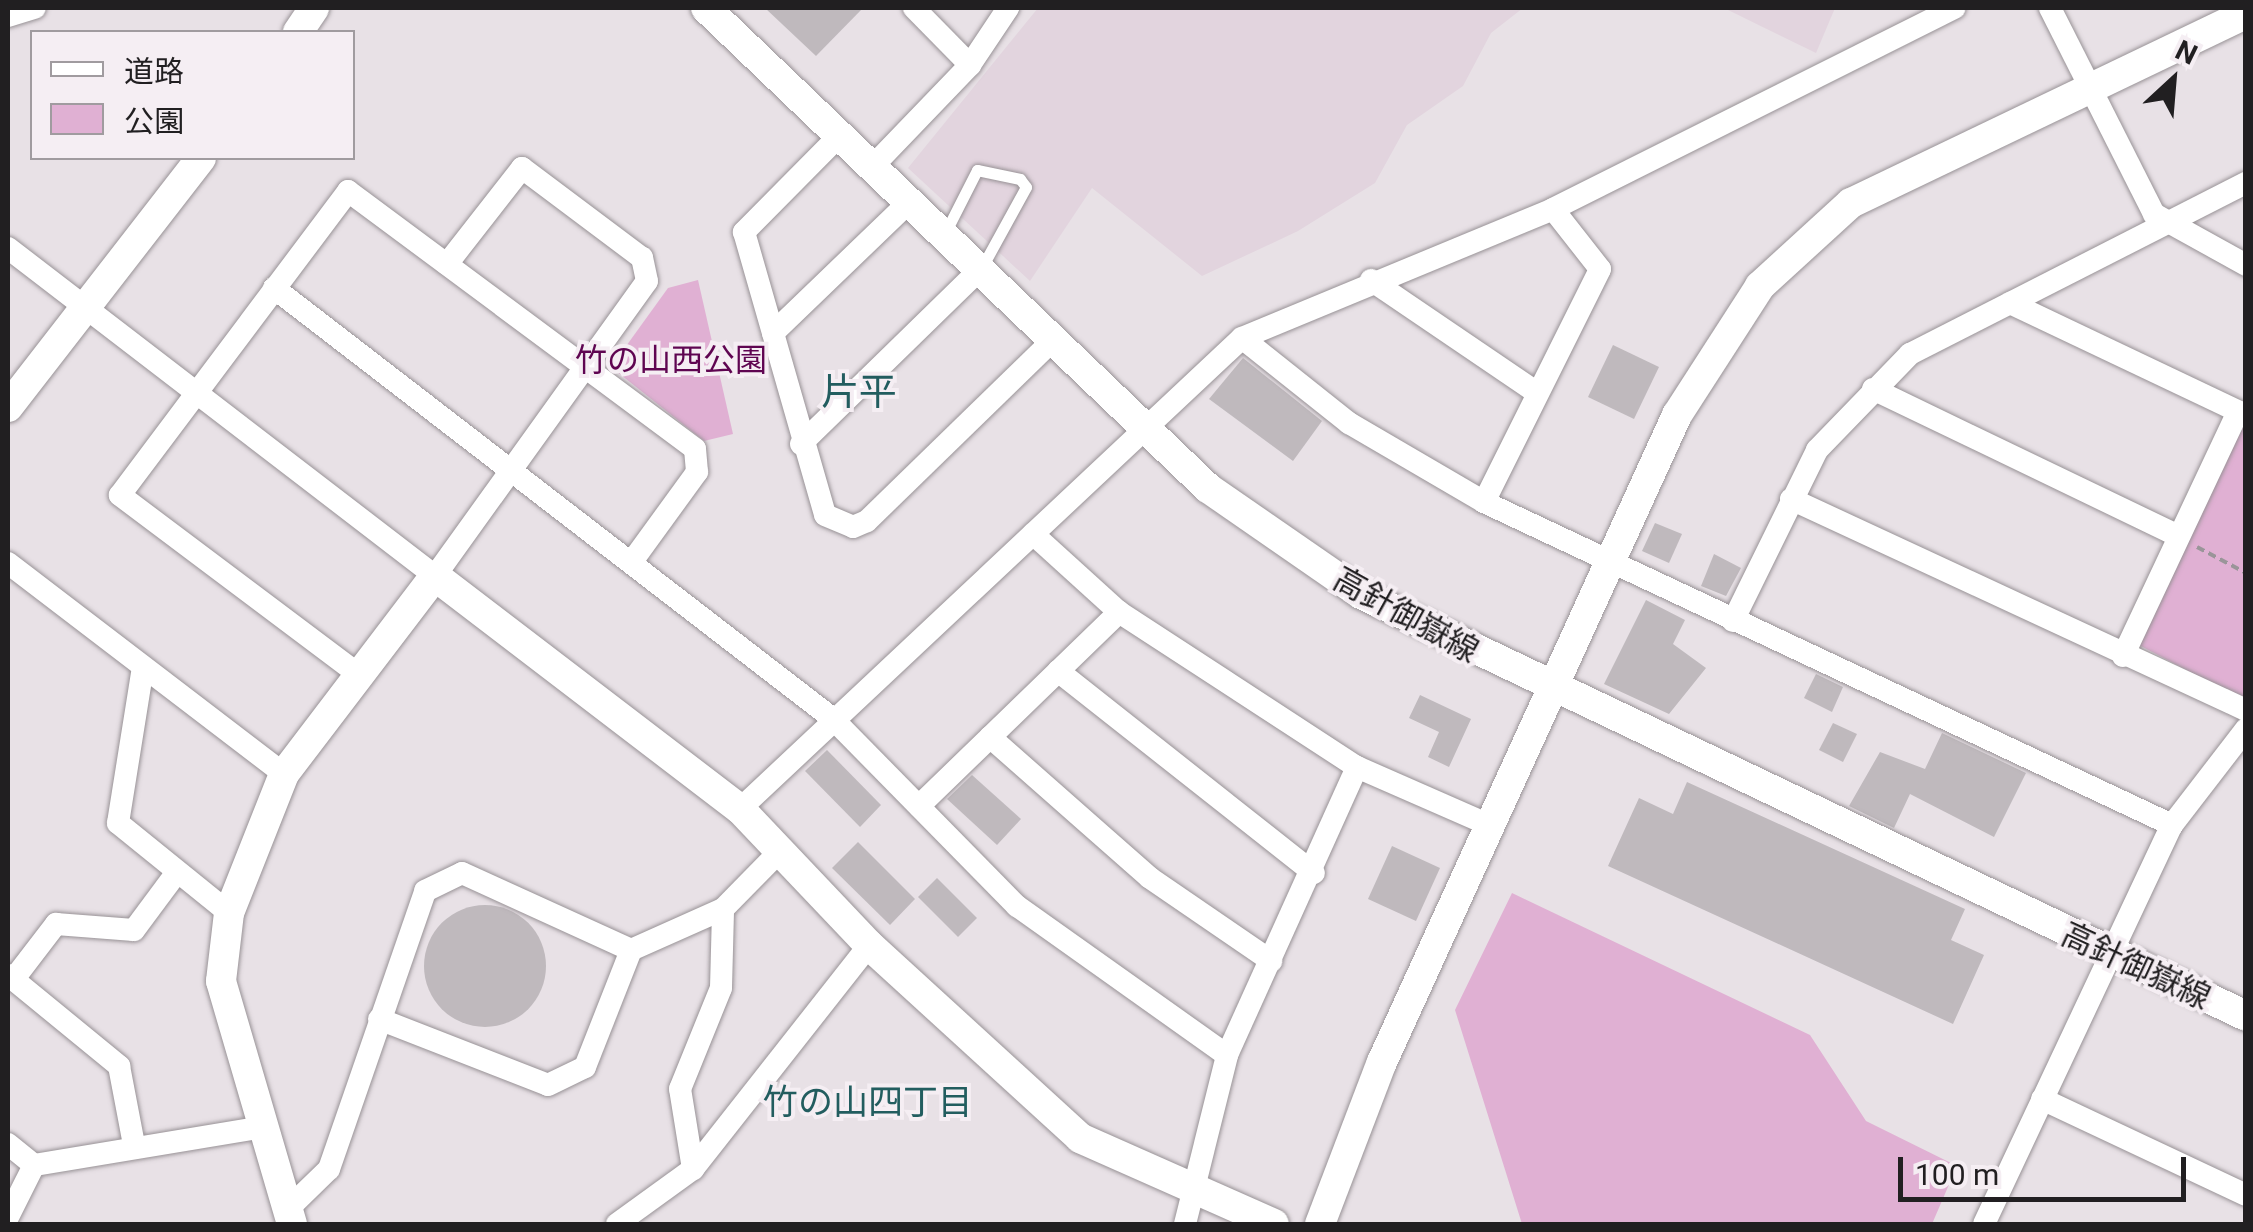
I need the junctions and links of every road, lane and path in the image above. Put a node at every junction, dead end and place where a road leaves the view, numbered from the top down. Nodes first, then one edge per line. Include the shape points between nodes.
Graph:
1 (35, 8) edge
2 (314, 8) edge
3 (706, 8) edge
4 (914, 8) edge
5 (1008, 8) edge
6 (1954, 8) edge
7 (2050, 8) edge
8 (2246, 14) edge
9 (8, 16) edge
10 (299, 30) edge
11 (970, 65) junction
12 (2092, 92) junction
13 (838, 137) junction
14 (199, 160) edge
15 (871, 168) junction
16 (2246, 182) edge
17 (907, 204) junction
18 (1553, 209) junction
19 (2164, 224) junction
20 (943, 237) junction
21 (8, 248) edge
22 (447, 264) junction
23 (2246, 265) edge
24 (979, 270) junction
25 (1372, 280) junction
26 (274, 288) junction
27 (2010, 303) junction
28 (84, 308) junction
29 (774, 334) junction
30 (1242, 338) junction
31 (1052, 341) junction
32 (588, 371) junction
33 (1873, 389) junction
34 (192, 394) junction
35 (1536, 394) junction
36 (8, 406) edge
37 (2242, 413) edge
38 (1141, 427) junction
39 (801, 444) junction
40 (513, 472) junction
41 (1791, 499) junction
42 (1484, 502) junction
43 (1033, 534) junction
44 (2179, 536) junction
45 (632, 562) junction
46 (8, 563) edge
47 (1614, 564) junction
48 (2246, 573) edge
49 (435, 576) junction
50 (1119, 612) junction
51 (1733, 621) junction
52 (2123, 656) junction
53 (143, 667) junction
54 (1058, 672) junction
55 (358, 674) junction
56 (1552, 690) junction
57 (2246, 710) edge
58 (832, 718) junction
59 (2246, 729) edge
60 (990, 736) junction
61 (1356, 767) junction
62 (284, 774) junction
63 (919, 806) junction
64 (740, 809) junction
65 (1489, 825) junction
66 (2172, 825) junction
67 (778, 853) junction
68 (177, 872) junction
69 (1314, 873) junction
70 (723, 909) junction
71 (229, 913) junction
72 (869, 945) junction
73 (631, 950) junction
74 (2107, 953) junction
75 (1271, 961) junction
76 (10, 978) edge
77 (2246, 1016) edge
78 (378, 1019) junction
79 (1227, 1055) junction
80 (2042, 1099) junction
81 (264, 1127) junction
82 (8, 1144) edge
83 (134, 1145) junction
84 (34, 1164) junction
85 (693, 1169) junction
86 (1194, 1193) junction
87 (2246, 1195) edge
88 (292, 1214) edge
89 (8, 1218) edge
90 (617, 1224) edge
91 (1186, 1224) edge
92 (1274, 1224) edge
93 (1320, 1224) edge
94 (1984, 1224) edge

1 - 9 street
2 - 10 street
3 - 13 street, 高針御嶽線
4 - 11 street
5 - 11 street
6 - 18 street
7 - 12 street
8 - 12 street
11 - 15 street
12 - 19 street
12 - 47 street via 1851,202 1802,246 1704,364
13 - 15 street, 高針御嶽線
13 - 29 street via 744,232
14 - 28 street
15 - 17 street, 高針御嶽線
16 - 19 street
17 - 20 street, 高針御嶽線
17 - 29 street
18 - 25 street
18 - 35 street via 1600,270
19 - 23 street
19 - 27 street
20 - 24 street, 高針御嶽線
20 - 24 lane via 977,170 1020,179 1026,187
21 - 28 street
22 - 26 street via 348,191
22 - 32 street
22 - 32 street via 522,168 642,258 648,281
24 - 31 street, 高針御嶽線
24 - 39 street
25 - 30 street
25 - 35 street
26 - 34 street
26 - 40 street
27 - 33 street via 1910,354
27 - 37 street
28 - 34 street
28 - 36 street
29 - 39 street
30 - 38 street
30 - 42 street via 1349,423
31 - 38 street, 高針御嶽線
31 - 39 street via 867,521 852,527 824,515
32 - 40 street
32 - 45 street via 694,449 697,472
33 - 41 street via 1817,450
33 - 44 street
34 - 49 street
34 - 55 street via 120,495
35 - 42 street
37 - 44 street
38 - 43 street
38 - 56 street, 高針御嶽線 via 1245,517 1361,594
40 - 45 street
40 - 49 street
41 - 51 street
41 - 52 street
42 - 47 street
43 - 50 street
43 - 58 street
44 - 48 path
44 - 52 street
45 - 58 street
46 - 53 street
47 - 51 street
47 - 56 street
49 - 55 street
49 - 64 street
50 - 54 street
50 - 61 street
51 - 66 street
52 - 57 street
53 - 62 street
53 - 68 street via 118,823
54 - 60 street
54 - 69 street
55 - 62 street
56 - 65 street
56 - 74 street, 高針御嶽線
58 - 63 street
58 - 64 street
59 - 66 street
60 - 63 street
60 - 75 street via 1150,878
61 - 65 street
61 - 69 street
62 - 71 street
63 - 79 street via 1017,906
64 - 67 street
65 - 93 street
66 - 74 street
67 - 70 street
67 - 72 street
68 - 71 street
68 - 76 street via 134,930 56,924
69 - 75 street
70 - 73 street
70 - 85 street via 721,988 680,1089
71 - 81 street via 221,981
72 - 85 street
72 - 86 street via 1080,1138
73 - 78 street via 585,1067 548,1085
73 - 78 street via 462,874 425,891
74 - 77 street, 高針御嶽線
74 - 80 street
75 - 79 street
76 - 83 street via 120,1066
78 - 88 street via 328,1169
79 - 86 street
80 - 87 street
80 - 94 street
81 - 83 street
81 - 88 street
82 - 84 street
83 - 84 street
84 - 89 street
85 - 90 street
86 - 91 street
86 - 92 street

